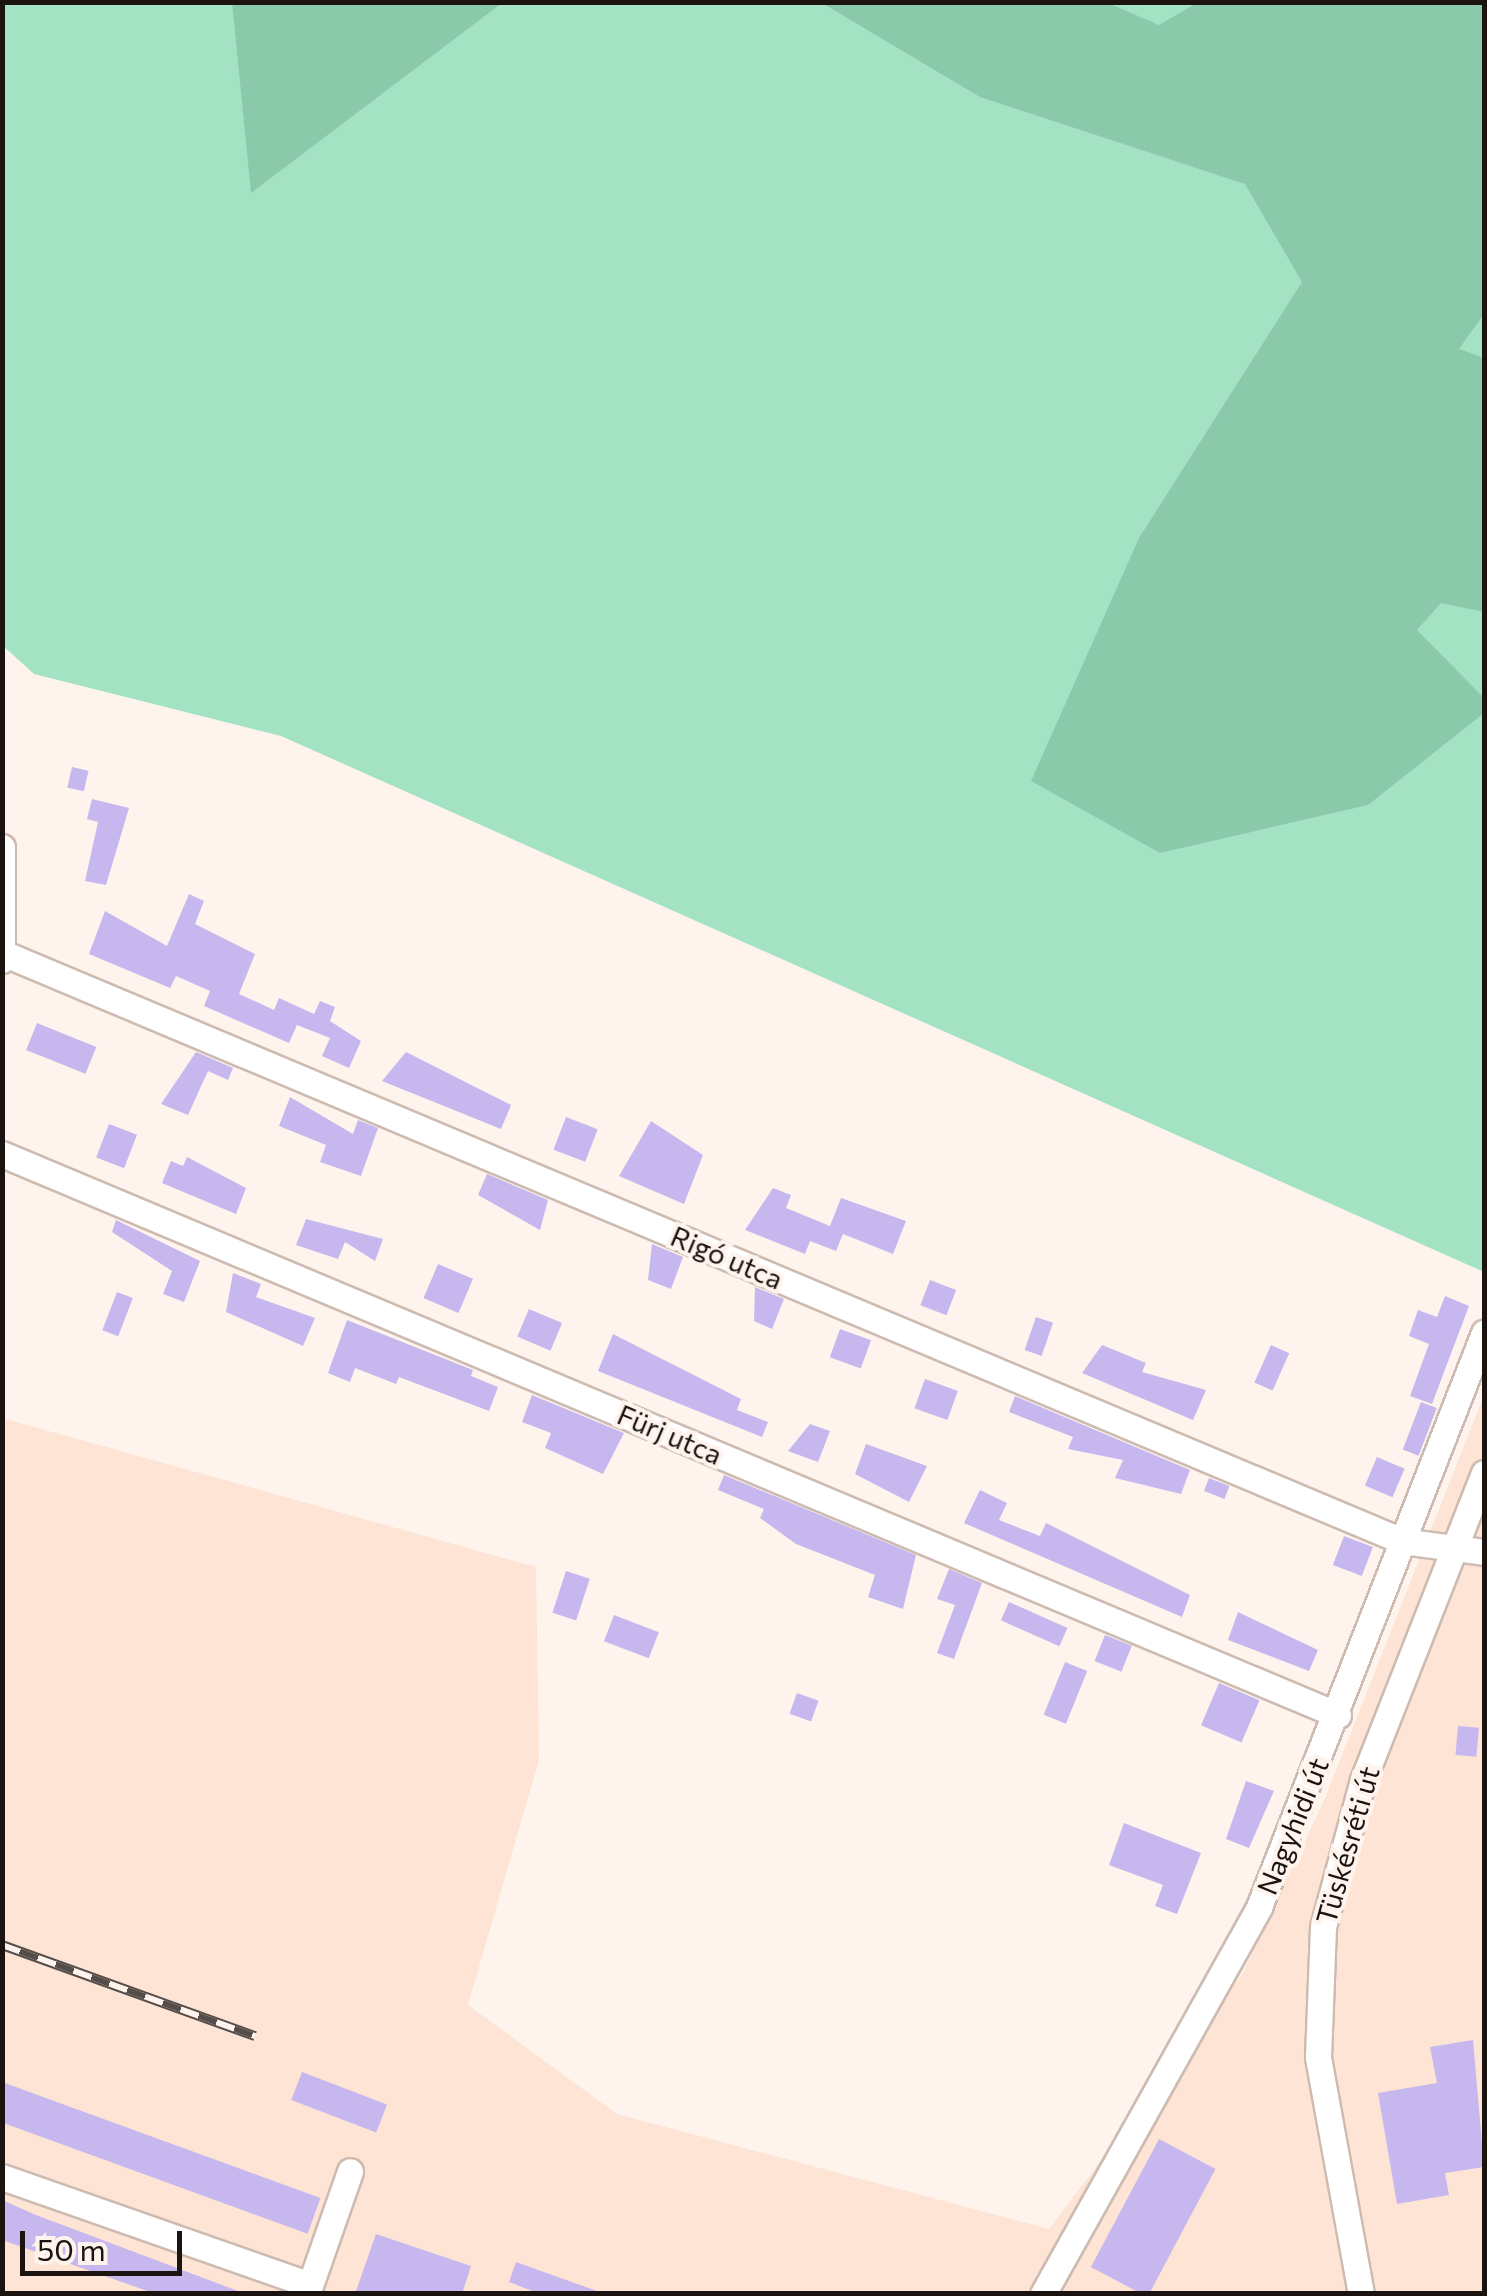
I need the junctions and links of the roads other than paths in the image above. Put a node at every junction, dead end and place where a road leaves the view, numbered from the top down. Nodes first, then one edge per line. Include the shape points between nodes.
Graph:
1 (2, 847) edge
2 (4, 957) edge
3 (2, 1154) edge
4 (1484, 1333) edge
5 (1484, 1473) edge
6 (1402, 1541) junction
7 (1452, 1547) junction
8 (1484, 1552) edge
9 (1338, 1715) junction
10 (350, 2172) dead end
11 (2, 2177) edge
12 (309, 2290) edge
13 (1043, 2294) edge
14 (1362, 2294) edge

1 - 2 street
2 - 6 street, Rigó utca
3 - 9 street, Fürj utca
4 - 6 street, Nagyhidi út
5 - 7 street, Tüskésréti út
6 - 7 street, Rigó utca
6 - 9 street, Nagyhidi út
7 - 8 street, Rigó utca
7 - 14 street, Tüskésréti út via 1362,1780 1322,1926 1318,2057
9 - 13 street, Nagyhidi út via 1259,1907
10 - 12 street
11 - 12 street

